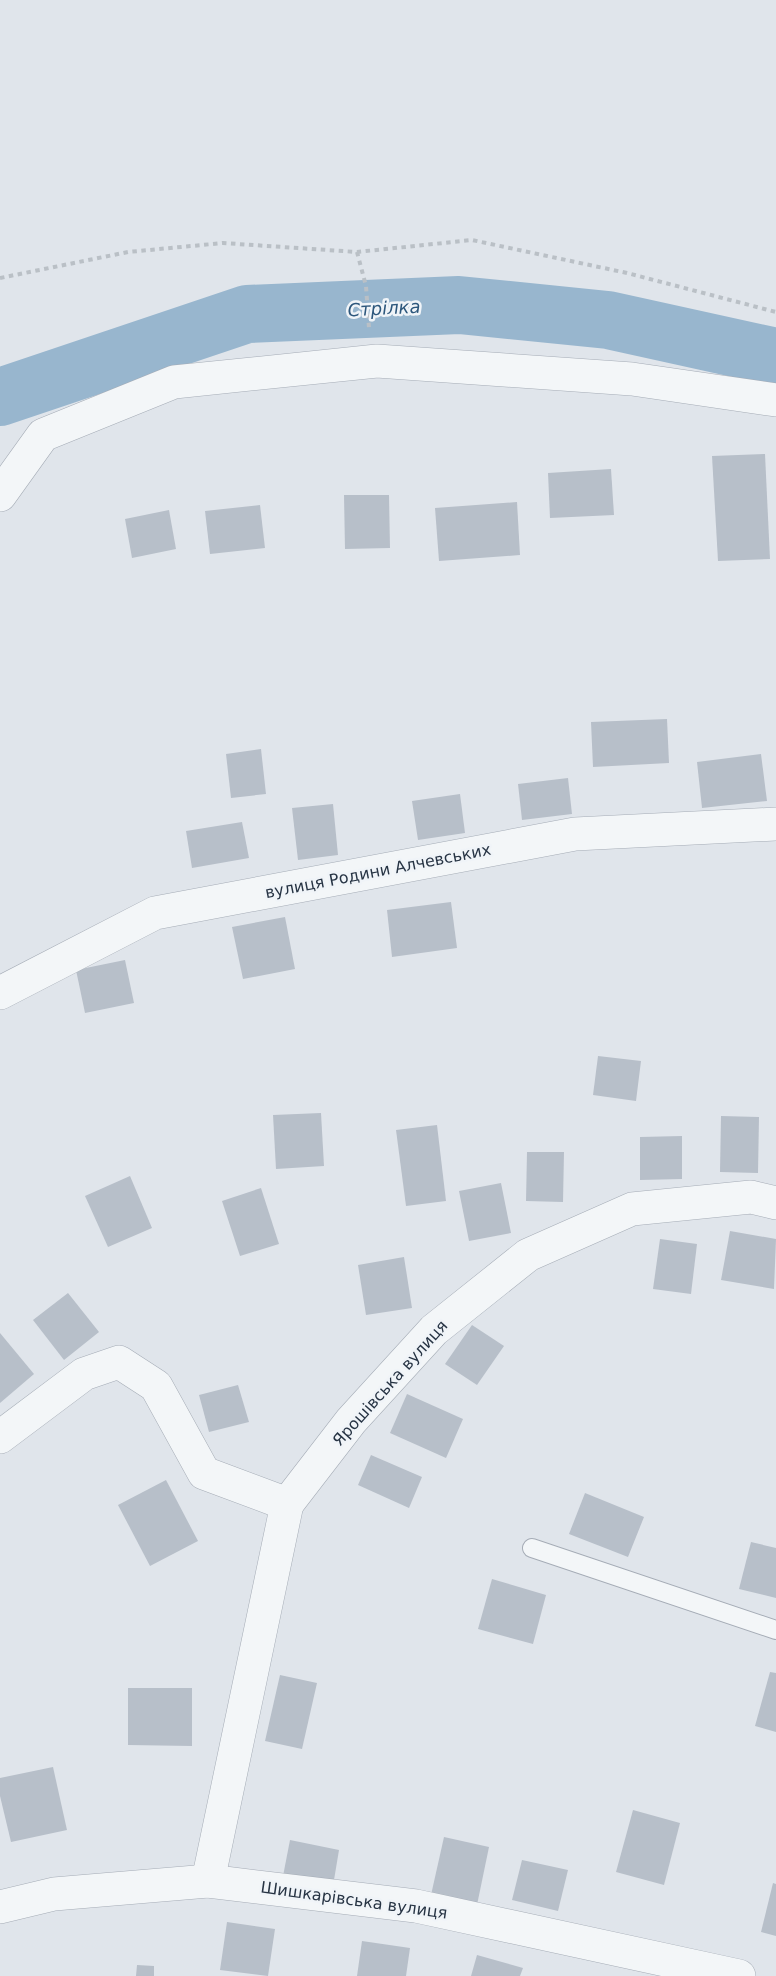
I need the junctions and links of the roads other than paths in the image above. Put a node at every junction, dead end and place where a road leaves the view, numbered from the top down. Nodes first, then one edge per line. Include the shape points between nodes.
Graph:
1 (776, 400) edge
2 (0, 495) edge
3 (776, 824) edge
4 (0, 993) edge
5 (776, 1203) edge
6 (0, 1437) edge
7 (287, 1504) junction
8 (532, 1548) dead end
9 (776, 1630) edge
10 (207, 1881) junction
11 (0, 1907) edge
12 (739, 1976) edge

1 - 2 street via 632,378 377,361 174,382 43,435
3 - 4 street, вулиця Родини Алчевських via 575,834 155,913
5 - 7 street, Ярошівська вулиця via 751,1197 632,1209 528,1255 434,1330 351,1421
6 - 7 street via 84,1374 119,1362 156,1386 204,1473
7 - 10 street, Ярошівська вулиця
8 - 9 lane
10 - 11 street, Шишкарівська вулиця via 54,1894
10 - 12 street, Шишкарівська вулиця via 416,1906

